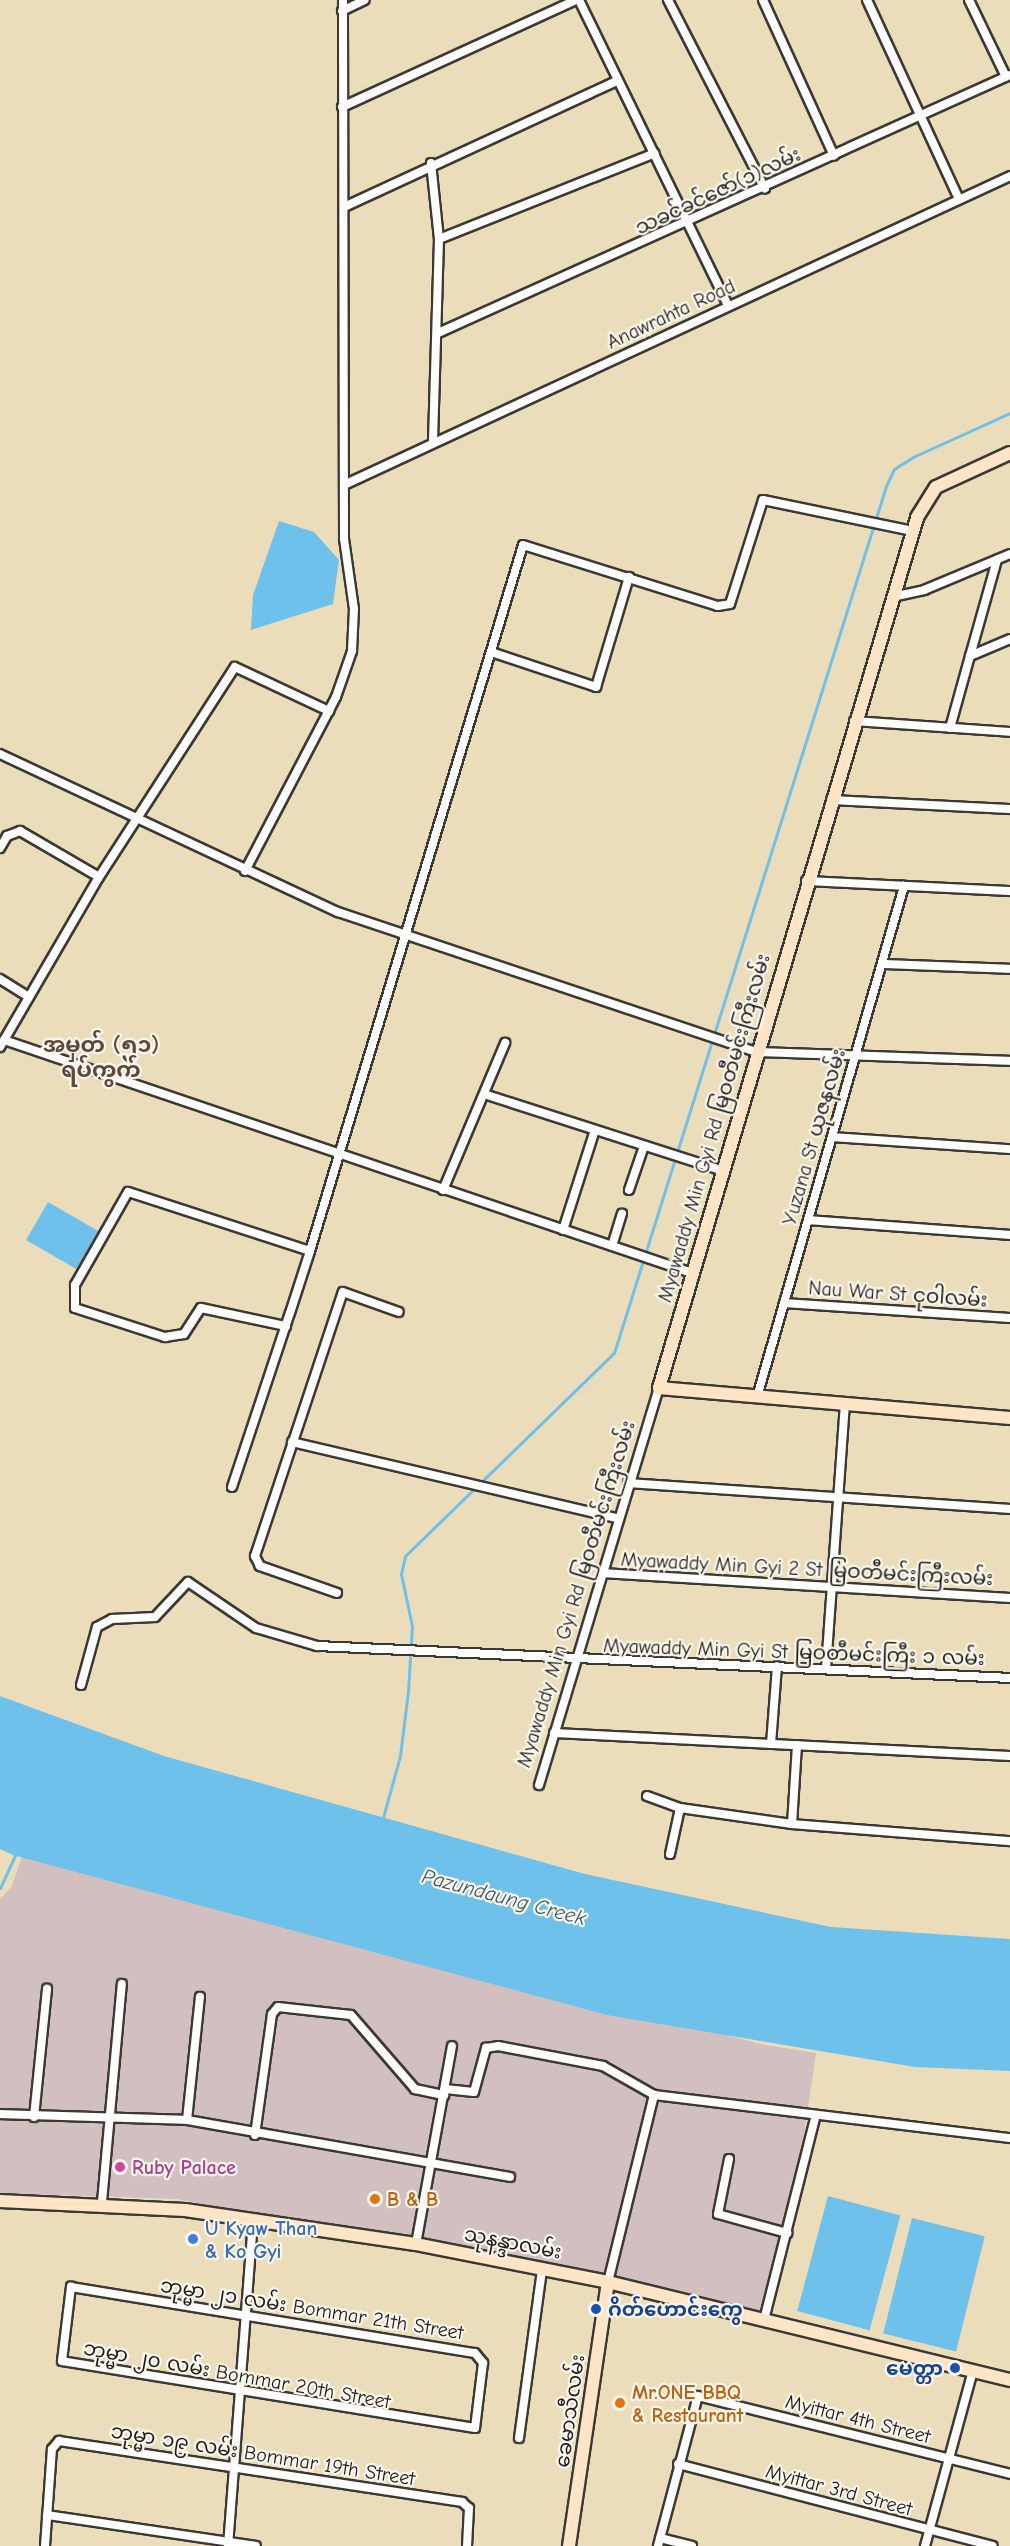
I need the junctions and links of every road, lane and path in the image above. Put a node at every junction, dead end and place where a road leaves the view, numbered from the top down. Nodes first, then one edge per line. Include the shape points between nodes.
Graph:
1 (344, 0) edge
2 (365, 0) edge
3 (578, 0) edge
4 (668, 0) edge
5 (762, 0) edge
6 (867, 0) edge
7 (980, 0) edge
8 (970, 2) edge
9 (342, 11) junction
10 (1008, 76) edge
11 (617, 81) junction
12 (342, 107) junction
13 (923, 117) junction
14 (655, 153) junction
15 (834, 156) junction
16 (431, 163) junction
17 (1010, 176) edge
18 (765, 189) junction
19 (959, 199) junction
20 (344, 207) junction
21 (687, 225) junction
22 (439, 238) junction
23 (728, 306) junction
24 (438, 333) junction
25 (433, 441) junction
26 (1010, 453) edge
27 (346, 484) junction
28 (913, 531) junction
29 (1010, 554) edge
30 (997, 560) junction
31 (629, 577) junction
32 (892, 597) junction
33 (1010, 639) edge
34 (491, 652) junction
35 (970, 656) junction
36 (329, 711) junction
37 (854, 720) junction
38 (950, 729) junction
39 (1010, 732) edge
40 (0, 754) edge
41 (830, 800) junction
42 (1010, 809) edge
43 (135, 819) junction
44 (0, 848) edge
45 (245, 872) junction
46 (99, 877) junction
47 (806, 881) junction
48 (904, 886) junction
49 (1010, 891) edge
50 (407, 938) junction
51 (882, 964) junction
52 (1010, 969) edge
53 (0, 980) edge
54 (29, 997) junction
55 (2, 1043) edge
56 (505, 1043) dead end
57 (756, 1052) junction
58 (856, 1053) junction
59 (1010, 1061) edge
60 (484, 1094) junction
61 (595, 1130) junction
62 (832, 1137) junction
63 (644, 1146) junction
64 (1010, 1149) edge
65 (341, 1156) junction
66 (721, 1170) junction
67 (443, 1190) junction
68 (629, 1190) dead end
69 (622, 1213) dead end
70 (808, 1220) junction
71 (563, 1230) junction
72 (1010, 1235) edge
73 (612, 1246) junction
74 (310, 1251) junction
75 (692, 1273) junction
76 (784, 1303) junction
77 (399, 1312) dead end
78 (1010, 1318) edge
79 (286, 1326) junction
80 (659, 1388) junction
81 (757, 1397) junction
82 (845, 1404) junction
83 (1010, 1418) edge
84 (292, 1442) junction
85 (628, 1483) junction
86 (232, 1486) dead end
87 (838, 1497) junction
88 (1010, 1509) edge
89 (617, 1518) junction
90 (602, 1573) junction
91 (832, 1587) junction
92 (337, 1593) dead end
93 (1010, 1598) edge
94 (577, 1660) junction
95 (777, 1666) junction
96 (826, 1668) junction
97 (1010, 1678) edge
98 (81, 1684) dead end
99 (554, 1733) junction
100 (771, 1744) junction
101 (797, 1745) junction
102 (1010, 1756) edge
103 (539, 1785) dead end
104 (647, 1796) dead end
105 (680, 1808) junction
106 (792, 1824) junction
107 (1010, 1841) edge
108 (670, 1854) dead end
109 (122, 1984) dead end
110 (47, 1989) dead end
111 (201, 1997) dead end
112 (452, 2046) dead end
113 (445, 2092) junction
114 (654, 2096) junction
115 (0, 2114) edge
116 (111, 2116) junction
117 (34, 2117) junction
118 (815, 2118) junction
119 (187, 2120) junction
120 (255, 2135) junction
121 (1010, 2139) edge
122 (729, 2159) dead end
123 (433, 2163) junction
124 (510, 2176) dead end
125 (0, 2201) edge
126 (102, 2202) junction
127 (253, 2219) junction
128 (787, 2233) junction
129 (416, 2244) junction
130 (542, 2269) junction
131 (608, 2282) junction
132 (68, 2292) joint
133 (245, 2314) junction
134 (764, 2320) junction
135 (972, 2370) junction
136 (1010, 2380) edge
137 (240, 2390) junction
138 (475, 2428) joint
139 (519, 2438) dead end
140 (951, 2459) junction
141 (678, 2464) junction
142 (234, 2466) junction
143 (1010, 2474) edge
144 (47, 2515) junction
145 (929, 2531) junction
146 (659, 2542) edge
147 (228, 2544) edge
148 (45, 2546) edge
149 (256, 2546) edge
150 (467, 2546) edge
151 (569, 2546) edge
152 (692, 2546) edge
153 (925, 2546) edge
154 (992, 2546) edge

1 - 9 street
2 - 9 street
3 - 11 street
3 - 12 street
4 - 18 street
5 - 15 street
6 - 13 street
7 - 8 street
8 - 10 street
9 - 12 street
10 - 13 street, သခင်ခင်ဇော်(၁)လမ်း
11 - 14 street
11 - 16 street
12 - 20 street
13 - 15 street, သခင်ခင်ဇော်(၁)လမ်း
13 - 19 street
14 - 21 street
14 - 22 street
15 - 18 street, သခင်ခင်ဇော်(၁)လမ်း
16 - 20 street
16 - 22 street
17 - 19 street, Anawrahta Road
18 - 21 street, သခင်ခင်ဇော်(၁)လမ်း
19 - 23 street, Anawrahta Road
20 - 27 street
21 - 23 street
21 - 24 street, သခင်ခင်ဇော်(၁)လမ်း
22 - 24 street
23 - 25 street, Anawrahta Road
24 - 25 street
25 - 27 street, Anawrahta Road
26 - 28 main road, Myawaddy Min Gyi Rd မြဝတီမင်းကြီးလမ်း via 926,495
27 - 36 street via 352,651
28 - 31 street via 763,500 730,604 718,606
28 - 32 main road, Myawaddy Min Gyi Rd မြဝတီမင်းကြီးလမ်း
29 - 30 street
30 - 32 street
30 - 35 street
31 - 34 street via 523,545
31 - 34 street via 596,687
32 - 37 main road, Myawaddy Min Gyi Rd မြဝတီမင်းကြီးလမ်း
33 - 35 street
34 - 50 street
35 - 38 street
36 - 43 street via 235,667
36 - 45 street
37 - 38 street
37 - 41 main road, Myawaddy Min Gyi Rd မြဝတီမင်းကြီးလမ်း
38 - 39 street
40 - 43 street
41 - 42 street
41 - 47 main road, Myawaddy Min Gyi Rd မြဝတီမင်းကြီးလမ်း
43 - 45 street
43 - 46 street
44 - 46 street via 7,836 20,831
45 - 50 street
46 - 54 street
47 - 48 street
47 - 57 main road, Myawaddy Min Gyi Rd မြဝတီမင်းကြီးလမ်း
48 - 49 street
48 - 51 street, Yuzana St ယုဇနလမ်း
50 - 57 street
50 - 65 street
51 - 52 street
51 - 58 street, Yuzana St ယုဇနလမ်း
53 - 54 street
54 - 55 street
55 - 65 street
56 - 60 street
57 - 58 street
57 - 66 main road, Myawaddy Min Gyi Rd မြဝတီမင်းကြီးလမ်း
58 - 59 street
58 - 62 street, Yuzana St ယုဇနလမ်း
60 - 61 street
60 - 67 street
61 - 63 street
61 - 71 street
62 - 64 street
62 - 70 street, Yuzana St ယုဇနလမ်း
63 - 66 street
63 - 68 street
65 - 67 street
65 - 74 street
66 - 75 main road, Myawaddy Min Gyi Rd မြဝတီမင်းကြီးလမ်း
67 - 71 street
69 - 73 street
70 - 72 street
70 - 76 street, Yuzana St ယုဇနလမ်း
71 - 73 street
73 - 75 street
74 - 79 street
74 - 79 street via 129,1192 75,1285 75,1308 165,1337 184,1334 201,1308
75 - 80 main road, Myawaddy Min Gyi Rd မြဝတီမင်းကြီးလမ်း
76 - 78 street, Nau War St ငုဝါလမ်း
76 - 81 street, Yuzana St ယုဇနလမ်း
77 - 84 street via 343,1292
79 - 86 street
80 - 81 main road
80 - 85 street, Myawaddy Min Gyi Rd မြဝတီမင်းကြီးလမ်း
81 - 82 main road
82 - 83 main road
82 - 87 street
84 - 89 street via 465,1486
84 - 92 street via 255,1562
85 - 87 street
85 - 89 street, Myawaddy Min Gyi Rd မြဝတီမင်းကြီးလမ်း
87 - 88 street
87 - 91 street
89 - 90 street, Myawaddy Min Gyi Rd မြဝတီမင်းကြီးလမ်း
90 - 91 street, Myawaddy Min Gyi 2 St မြဝတီမင်းကြီးလမ်း
90 - 94 street, Myawaddy Min Gyi Rd မြဝတီမင်းကြီးလမ်း
91 - 93 street, Myawaddy Min Gyi 2 St မြဝတီမင်းကြီးလမ်း
91 - 96 street
94 - 95 street, Myawaddy Min Gyi St မြဝတီမင်းကြီး ၁ လမ်း
94 - 98 street, Myawaddy Min Gyi St မြဝတီမင်းကြီး ၁ လမ်း via 282,1640 188,1582 155,1617 112,1619 97,1627
94 - 99 street, Myawaddy Min Gyi Rd မြဝတီမင်းကြီးလမ်း
95 - 96 street, Myawaddy Min Gyi St မြဝတီမင်းကြီး ၁ လမ်း
95 - 100 street
96 - 97 street, Myawaddy Min Gyi St မြဝတီမင်းကြီး ၁ လမ်း
99 - 100 street
99 - 103 street, Myawaddy Min Gyi Rd မြဝတီမင်းကြီးလမ်း
100 - 101 street
101 - 102 street
101 - 106 street
104 - 105 street
105 - 106 street
105 - 108 street
106 - 107 street
109 - 116 street
110 - 117 street
111 - 119 street
112 - 113 street
113 - 114 street via 474,2092 486,2048 494,2045 603,2066
113 - 120 street via 415,2089 351,2015 278,2007 272,2014
113 - 123 street
114 - 118 street
114 - 131 street
115 - 117 street
116 - 117 street
116 - 119 street
116 - 126 street
118 - 121 street
118 - 128 street
119 - 120 street
120 - 123 street
122 - 128 street via 718,2214
123 - 124 street
123 - 129 street
125 - 126 main road, သုနန္ဒာလမ်း
126 - 127 main road, သုနန္ဒာလမ်း
127 - 129 main road, သုနန္ဒာလမ်း
127 - 133 street
128 - 134 street
129 - 130 main road, သုနန္ဒာလမ်း
130 - 131 main road, သုနန္ဒာလမ်း
130 - 139 street
131 - 134 main road, သုနန္ဒာလမ်း
131 - 151 main road, ခေမာသီလမ်း
132 - 133 street, ဘုမ္မာ ၂၁ လမ်း Bommar 21th Street via 71,2287
132 - 137 street, ဘုမ္မာ ၂၀ လမ်း Bommar 20th Street via 62,2361
133 - 137 street
133 - 138 street, ဘုမ္မာ ၂၁ လမ်း Bommar 21th Street via 475,2353 483,2363
134 - 135 main road, သုနန္ဒာလမ်း
135 - 136 main road, သုနန္ဒာလမ်း
135 - 140 street
137 - 138 street, ဘုမ္မာ ၂၀ လမ်း Bommar 20th Street
137 - 142 street
140 - 141 street, Myittar 4th Street via 698,2396
140 - 143 street, Myittar 4th Street
140 - 145 street
141 - 145 street, Myittar 3rd Street
141 - 146 street
142 - 144 street, ဘုမ္မာ ၁၉ လမ်း Bommar 19th Street via 54,2445
142 - 147 street
142 - 150 street, ဘုမ္မာ ၁၉ လမ်း Bommar 19th Street via 467,2504
144 - 147 street
144 - 148 street
145 - 153 street
145 - 154 street, Myittar 3rd Street
146 - 152 street
147 - 149 street

